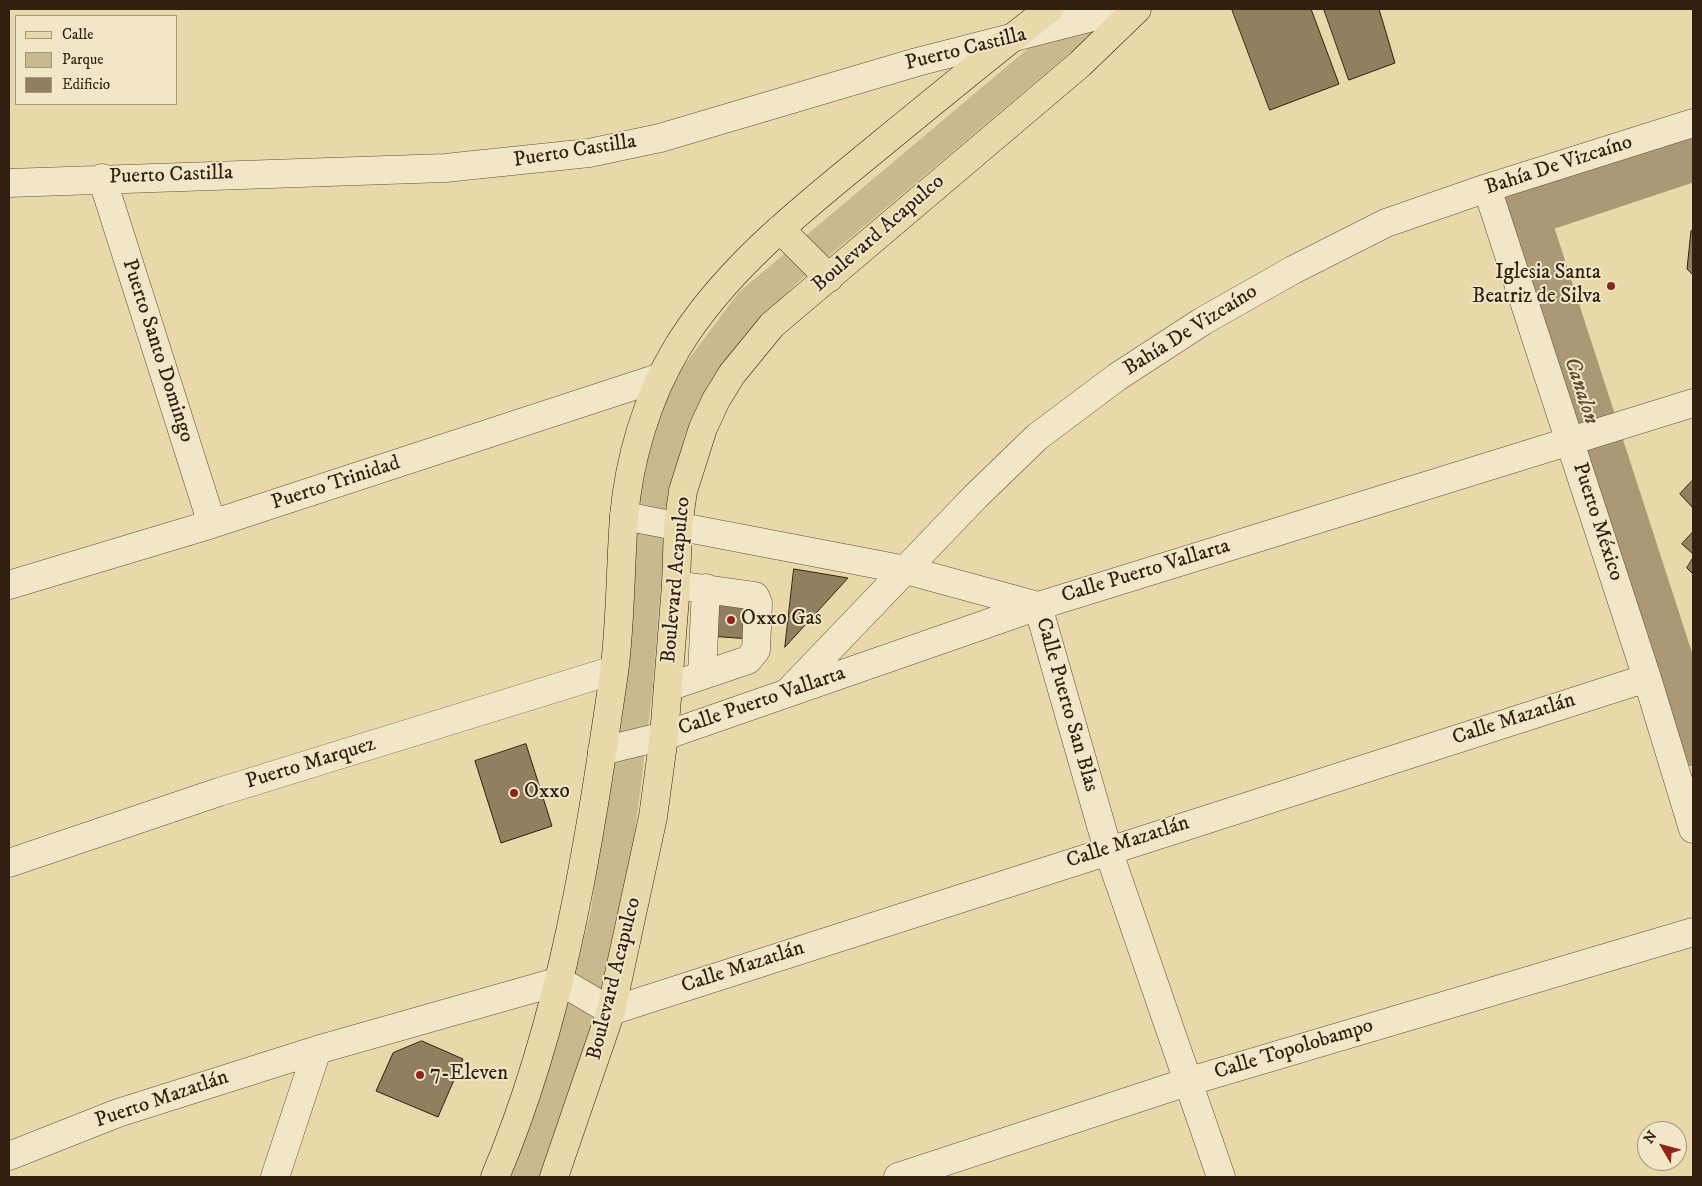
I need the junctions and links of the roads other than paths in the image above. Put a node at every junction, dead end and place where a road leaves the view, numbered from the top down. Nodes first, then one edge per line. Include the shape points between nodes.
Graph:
1 (1049, 9) edge
2 (1124, 9) edge
3 (1137, 9) edge
4 (1009, 40) junction
5 (1693, 123) edge
6 (102, 178) junction
7 (9, 183) edge
8 (1487, 188) junction
9 (780, 229) junction
10 (828, 278) junction
11 (662, 377) junction
12 (1693, 403) edge
13 (1580, 439) junction
14 (624, 516) junction
15 (212, 524) junction
16 (678, 526) junction
17 (906, 570) junction
18 (9, 585) edge
19 (676, 585) junction
20 (724, 591) junction
21 (1038, 606) junction
22 (720, 669) junction
23 (614, 670) junction
24 (1647, 678) junction
25 (668, 687) junction
26 (787, 693) junction
27 (664, 736) junction
28 (602, 751) junction
29 (1693, 829) edge
30 (1108, 850) junction
31 (9, 863) edge
32 (1693, 932) edge
33 (560, 981) junction
34 (611, 1011) junction
35 (317, 1050) junction
36 (1187, 1082) junction
37 (9, 1156) edge
38 (275, 1177) edge
39 (495, 1177) edge
40 (554, 1177) edge
41 (898, 1177) edge
42 (1221, 1177) edge

1 - 4 main road
2 - 4 street, Puerto Castilla
3 - 10 main road, Boulevard Acapulco via 1080,64
4 - 6 street, Puerto Castilla via 917,62 660,138 589,153 445,168
4 - 9 main road
5 - 8 street, Bahía De Vizcaíno
6 - 7 street, Puerto Castilla
6 - 15 street, Puerto Santo Domingo
8 - 13 street, Puerto México
8 - 17 street, Bahía De Vizcaíno via 1386,223 1203,320 1117,377 1038,437
9 - 10 main road
9 - 11 main road via 716,294 678,347
10 - 16 main road, Boulevard Acapulco via 772,325 728,381 692,457
11 - 14 main road via 636,447
11 - 15 street, Puerto Trinidad
12 - 13 street, Calle Puerto Vallarta
13 - 21 street, Calle Puerto Vallarta
13 - 24 street, Puerto México
14 - 16 street, Calle Puerto San Blas
14 - 23 main road via 621,606
15 - 18 street, Puerto Trinidad
16 - 17 street, Calle Puerto San Blas
16 - 19 main road, Boulevard Acapulco
17 - 21 street, Calle Puerto San Blas
17 - 26 street, Bahía De Vizcaíno
19 - 20 street
19 - 25 main road, Boulevard Acapulco
20 - 22 street
20 - 22 street via 752,594 757,599 756,650 751,657
21 - 26 street, Calle Puerto Vallarta
21 - 30 street, Calle Puerto San Blas
22 - 25 street
23 - 28 main road
23 - 31 street, Puerto Marquez via 219,792
24 - 29 street, Puerto México
24 - 30 street, Calle Mazatlán
25 - 27 main road, Boulevard Acapulco
26 - 27 street, Calle Puerto Vallarta
27 - 28 street, Calle Puerto Vallarta
27 - 34 main road, Boulevard Acapulco via 653,817
28 - 33 main road
30 - 34 street, Calle Mazatlán
30 - 36 street, Calle Puerto San Blas
32 - 36 street, Calle Topolobampo
33 - 34 street
33 - 35 street, Puerto Mazatlán
33 - 39 main road via 540,1053
34 - 40 main road, Boulevard Acapulco
35 - 37 street, Puerto Mazatlán via 118,1113
35 - 38 street
36 - 41 street, Calle Topolobampo
36 - 42 street, Calle Puerto San Blas

